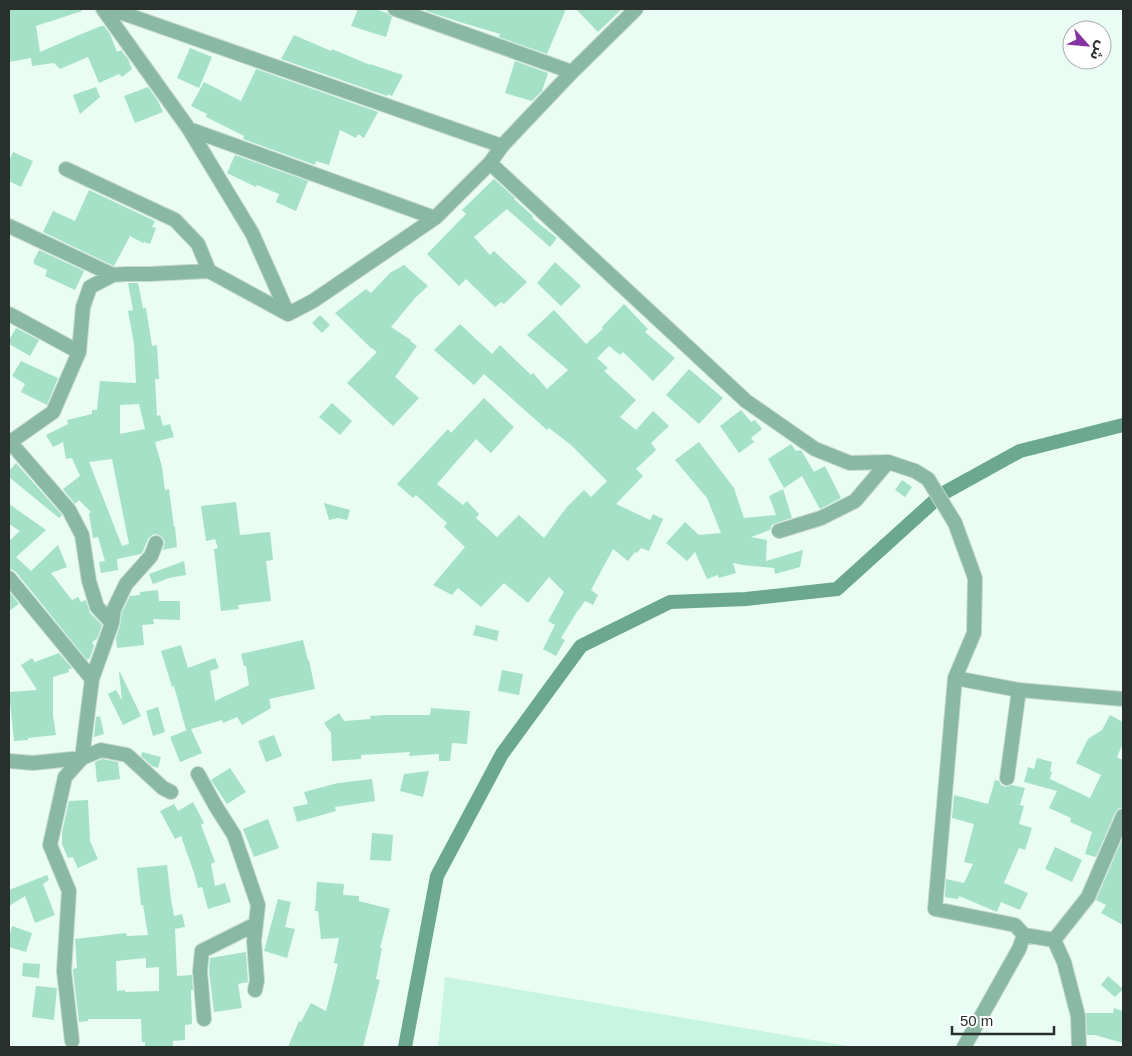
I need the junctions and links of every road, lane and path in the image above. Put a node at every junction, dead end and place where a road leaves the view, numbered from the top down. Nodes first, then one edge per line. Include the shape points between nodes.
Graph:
1 (103, 9) edge
2 (111, 9) edge
3 (395, 9) edge
4 (636, 9) edge
5 (572, 72) junction
6 (189, 129) junction
7 (502, 146) junction
8 (490, 163) junction
9 (66, 169) dead end
10 (435, 218) junction
11 (9, 226) edge
12 (209, 270) junction
13 (113, 275) junction
14 (9, 314) edge
15 (288, 314) junction
16 (79, 352) junction
17 (9, 442) edge
18 (888, 462) junction
19 (779, 531) dead end
20 (156, 543) dead end
21 (9, 578) edge
22 (112, 623) junction
23 (955, 678) junction
24 (92, 679) junction
25 (1019, 690) junction
26 (1123, 699) edge
27 (82, 758) junction
28 (9, 761) edge
29 (198, 774) dead end
30 (1007, 778) dead end
31 (171, 792) dead end
32 (1123, 816) edge
33 (256, 924) junction
34 (1024, 935) junction
35 (1054, 940) junction
36 (255, 990) dead end
37 (204, 1019) dead end
38 (72, 1041) dead end
39 (964, 1047) edge
40 (1079, 1047) edge

1 - 6 street
2 - 7 street
3 - 5 street
4 - 5 street
5 - 7 street
6 - 10 street
6 - 15 street via 252,233
7 - 8 street
8 - 10 street
8 - 18 street via 746,401 815,449 850,463
9 - 12 street via 175,220 198,244
10 - 15 street
11 - 13 street
12 - 13 street
12 - 15 street
13 - 16 street via 90,288 83,307
14 - 16 street
16 - 17 street via 53,412
17 - 22 street via 69,510 82,534 97,608
18 - 19 street via 855,501 822,518
18 - 23 street via 928,478 955,523 975,578 974,633
20 - 22 street via 151,556 126,584 114,609
21 - 24 street
22 - 24 street
23 - 25 street
23 - 34 street via 935,909 1015,925
24 - 27 street
25 - 26 street
25 - 30 street
27 - 28 street
27 - 31 street via 101,750 127,755
27 - 38 street via 65,777 50,844 69,891 64,971
29 - 33 street via 234,835 258,905
32 - 35 street via 1088,897
33 - 36 street
33 - 37 street via 202,951 200,971
34 - 35 street
34 - 39 street
35 - 40 street via 1064,962 1078,1016

